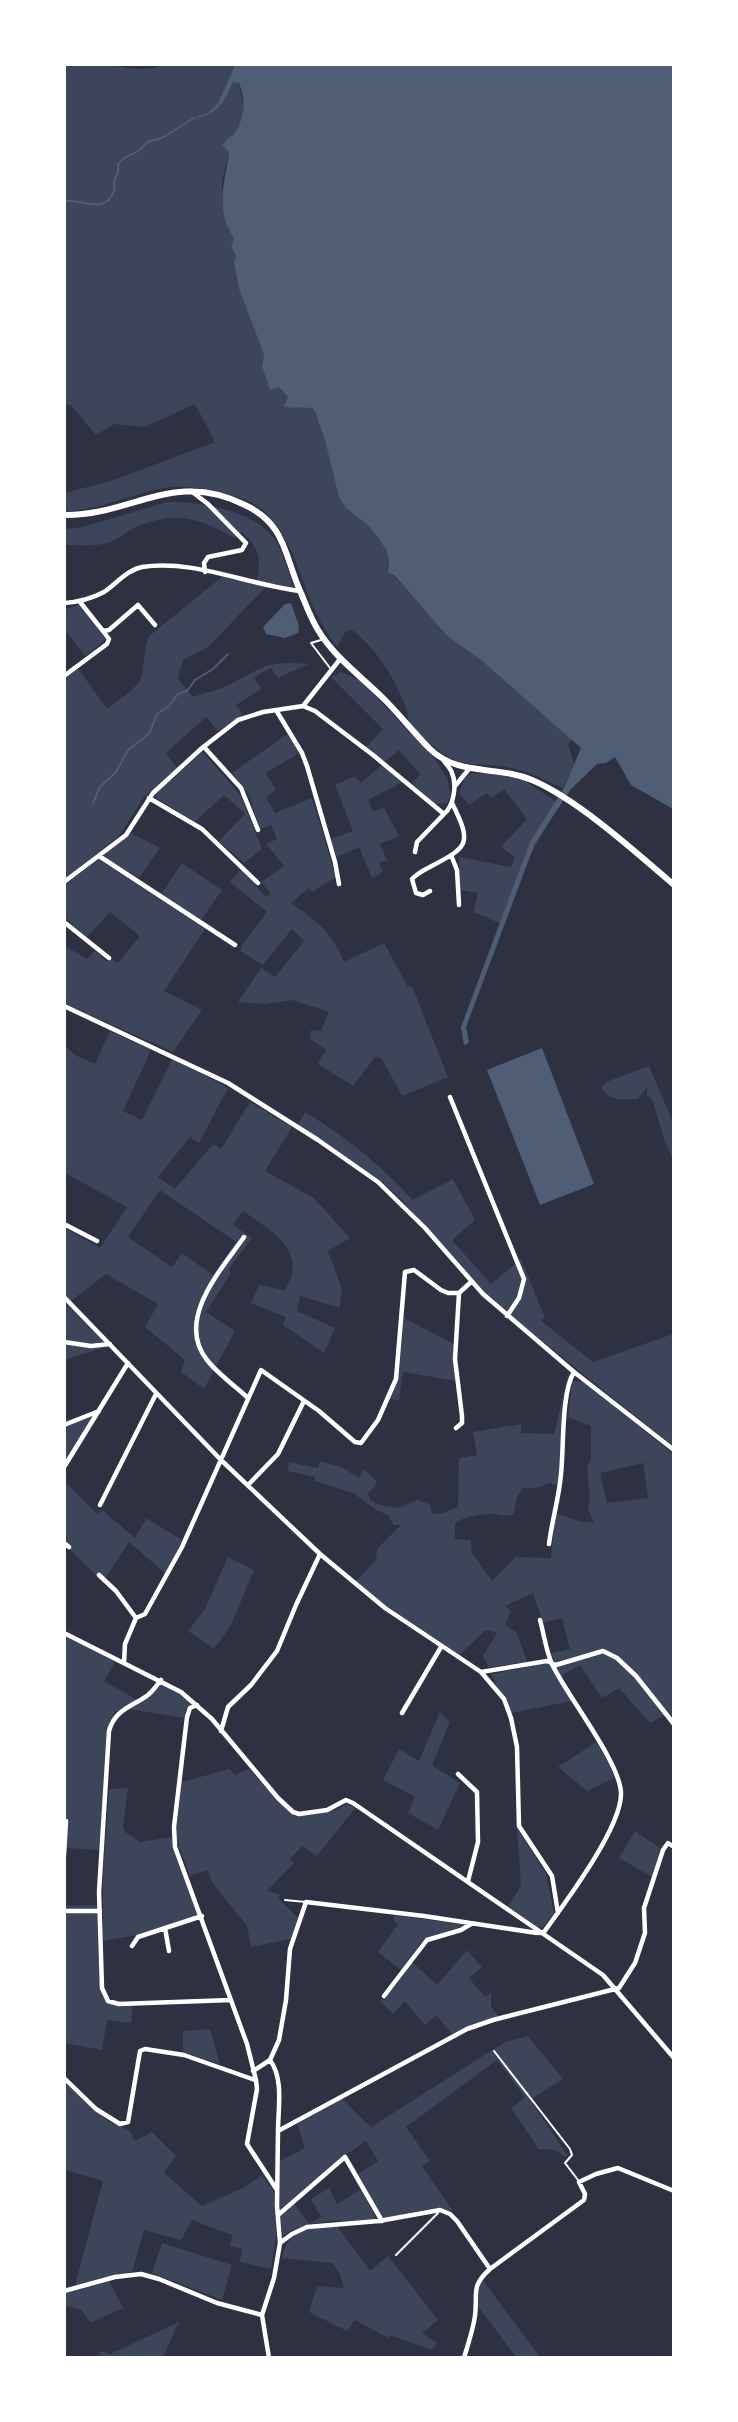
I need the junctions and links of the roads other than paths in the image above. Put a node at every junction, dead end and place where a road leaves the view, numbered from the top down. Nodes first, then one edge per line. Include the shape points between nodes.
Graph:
1 (191, 491) junction
2 (64, 515) edge
3 (205, 572) junction
4 (300, 591) junction
5 (80, 602) junction
6 (64, 603) edge
7 (155, 625) dead end
8 (103, 631) junction
9 (325, 638) junction
10 (341, 657) junction
11 (330, 668) junction
12 (64, 676) edge
13 (303, 706) junction
14 (276, 711) junction
15 (204, 747) junction
16 (444, 760) junction
17 (470, 769) junction
18 (454, 786) junction
19 (149, 798) junction
20 (452, 803) junction
21 (444, 814) junction
22 (258, 830) dead end
23 (415, 852) dead end
24 (451, 855) junction
25 (99, 856) junction
26 (64, 882) edge
27 (258, 883) dead end
28 (339, 884) dead end
29 (674, 885) edge
30 (430, 891) dead end
31 (459, 905) dead end
32 (64, 922) edge
33 (235, 945) dead end
34 (109, 957) dead end
35 (64, 1006) edge
36 (450, 1097) dead end
37 (64, 1224) edge
38 (244, 1237) dead end
39 (97, 1241) dead end
40 (471, 1282) junction
41 (459, 1293) junction
42 (64, 1297) edge
43 (507, 1316) junction
44 (64, 1342) edge
45 (110, 1344) junction
46 (128, 1364) junction
47 (574, 1372) junction
48 (156, 1394) junction
49 (248, 1398) junction
50 (304, 1401) junction
51 (99, 1411) junction
52 (64, 1425) edge
53 (456, 1428) dead end
54 (674, 1450) edge
55 (221, 1460) junction
56 (64, 1467) edge
57 (248, 1485) junction
58 (100, 1505) dead end
59 (549, 1544) dead end
60 (320, 1554) junction
61 (99, 1575) dead end
62 (136, 1618) junction
63 (540, 1620) dead end
64 (64, 1633) edge
65 (441, 1647) junction
66 (551, 1662) junction
67 (124, 1663) junction
68 (481, 1672) junction
69 (161, 1680) junction
70 (197, 1705) junction
71 (402, 1713) dead end
72 (674, 1724) edge
73 (221, 1731) junction
74 (458, 1774) dead end
75 (66, 1821) dead end
76 (674, 1847) edge
77 (64, 1855) edge
78 (468, 1881) junction
79 (285, 1900) dead end
80 (306, 1902) junction
81 (64, 1911) edge
82 (100, 1911) junction
83 (558, 1913) junction
84 (202, 1916) junction
85 (471, 1924) junction
86 (165, 1928) junction
87 (540, 1934) junction
88 (132, 1946) dead end
89 (169, 1952) dead end
90 (616, 1989) junction
91 (384, 1996) dead end
92 (231, 2000) junction
93 (494, 2052) dead end
94 (674, 2058) edge
95 (270, 2060) junction
96 (254, 2071) junction
97 (64, 2078) edge
98 (256, 2080) junction
99 (278, 2131) junction
100 (579, 2182) junction
101 (277, 2190) junction
102 (674, 2191) edge
103 (440, 2211) junction
104 (278, 2215) junction
105 (382, 2221) junction
106 (280, 2243) junction
107 (396, 2255) dead end
108 (490, 2269) junction
109 (64, 2291) edge
110 (262, 2315) junction
111 (269, 2358) edge
112 (464, 2358) edge

1 - 2 main road via 175,491 85,515
1 - 3 street via 246,543 242,550 208,557
1 - 4 main road via 226,497 264,515 279,532
3 - 4 street
3 - 5 street via 168,566 138,568 104,592
4 - 9 main road
5 - 6 street
5 - 8 street
7 - 8 street via 138,605
8 - 12 street via 108,639 106,644
9 - 10 main road
9 - 11 lane via 311,643
10 - 11 street
10 - 16 main road
11 - 13 street
13 - 14 street
13 - 21 street via 328,720
14 - 15 street via 238,720
14 - 28 street via 307,766
15 - 19 street
15 - 22 street via 241,788
16 - 17 main road
16 - 18 street via 453,773
17 - 18 street
17 - 29 main road via 512,773 533,780 570,803
18 - 20 street
19 - 25 street via 126,835
19 - 27 street via 202,829
20 - 21 street
20 - 24 street via 465,838 461,848
21 - 23 street via 417,842
24 - 30 street via 412,879 416,893
24 - 31 street via 457,870
25 - 26 street
25 - 33 street
32 - 34 street
35 - 40 street via 228,1083 318,1140 378,1182
36 - 43 street via 524,1279 523,1289
37 - 39 street
38 - 49 street via 210,1286 200,1307 197,1327 198,1341 208,1362
40 - 41 street
40 - 43 street
41 - 50 street via 441,1290 414,1270 405,1272 396,1379 364,1442 355,1442
41 - 53 street via 455,1359 462,1422
42 - 45 street
43 - 47 street
44 - 45 street
45 - 46 street
46 - 48 street
46 - 51 street
47 - 54 street
47 - 59 street
48 - 55 street
48 - 58 street
49 - 50 street via 261,1370
49 - 55 street
50 - 57 street via 278,1454
51 - 52 street
51 - 56 street
55 - 57 street
55 - 62 street via 159,1592 145,1614
57 - 60 street
60 - 65 street via 385,1608
60 - 73 street via 277,1651 228,1707
61 - 62 street
62 - 67 street via 125,1644
63 - 66 street
64 - 67 street
65 - 68 street
65 - 71 street
66 - 68 street
66 - 72 street via 556,1665 603,1652 617,1658
66 - 83 street via 614,1768 621,1792 596,1857
67 - 69 street
68 - 83 street via 504,1699 511,1718 517,1747 519,1826 552,1876
69 - 70 street
69 - 82 street via 150,1694 117,1713 112,1721
70 - 73 street
70 - 84 street via 190,1708 187,1717 174,1837
73 - 78 street via 293,1812 313,1813 346,1800
74 - 78 street via 477,1792 478,1842
75 - 77 street
76 - 90 street via 668,1843 663,1850 644,1908 645,1933 635,1964
78 - 87 street
79 - 80 lane
80 - 85 street
80 - 95 street via 290,1949 284,2016
81 - 82 street
82 - 92 street via 102,1988 108,2001 119,2004
83 - 87 street
84 - 86 street
84 - 92 street
85 - 87 street
85 - 91 street via 427,1940
86 - 88 street via 138,1937
86 - 89 street
87 - 90 street
90 - 94 street
90 - 99 street via 467,2030
92 - 96 street
93 - 100 lane via 570,2148 572,2155 565,2163
95 - 96 street
95 - 99 street via 278,2077
96 - 98 street
97 - 98 street via 96,2109 120,2124 128,2122 140,2051 145,2049 184,2055
98 - 101 street via 247,2144
99 - 101 street
100 - 102 street via 618,2168
100 - 108 street via 584,2200
101 - 104 street
103 - 105 street
103 - 107 lane
103 - 108 street via 457,2221
104 - 105 street via 345,2157
104 - 106 street
105 - 106 street via 307,2227
106 - 110 street
108 - 112 street via 475,2288 475,2317
109 - 110 street via 141,2274 217,2303
110 - 111 street

